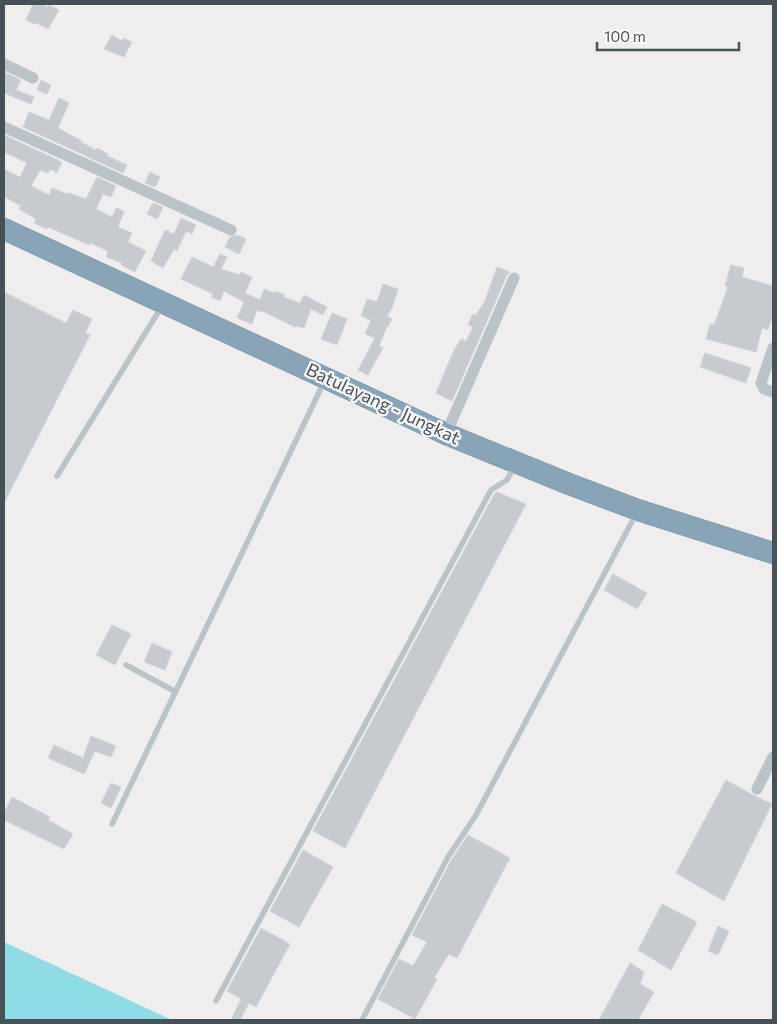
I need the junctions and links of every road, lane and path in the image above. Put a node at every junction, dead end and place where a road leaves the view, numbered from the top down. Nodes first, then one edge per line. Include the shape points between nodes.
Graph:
1 (4, 64) edge
2 (33, 78) dead end
3 (4, 127) edge
4 (4, 229) edge
5 (231, 230) dead end
6 (514, 278) dead end
7 (165, 302) junction
8 (773, 348) edge
9 (326, 377) junction
10 (773, 392) edge
11 (446, 434) junction
12 (515, 462) junction
13 (57, 476) dead end
14 (638, 510) junction
15 (773, 551) edge
16 (126, 665) dead end
17 (176, 692) junction
18 (773, 757) edge
19 (757, 789) dead end
20 (112, 824) dead end
21 (216, 1001) dead end
22 (362, 1020) edge

1 - 2 street
3 - 5 street
4 - 7 highway, Batulayang - Jungkat
6 - 11 street
7 - 9 highway, Batulayang - Jungkat
7 - 13 lane
8 - 10 street via 761,383 764,389
9 - 11 highway, Batulayang - Jungkat
9 - 17 lane
11 - 12 highway, Batulayang - Jungkat
12 - 14 highway, Batulayang - Jungkat
12 - 21 lane via 507,480 491,490
14 - 15 highway, Batulayang - Jungkat
14 - 22 lane
16 - 17 lane
17 - 20 lane
18 - 19 street

